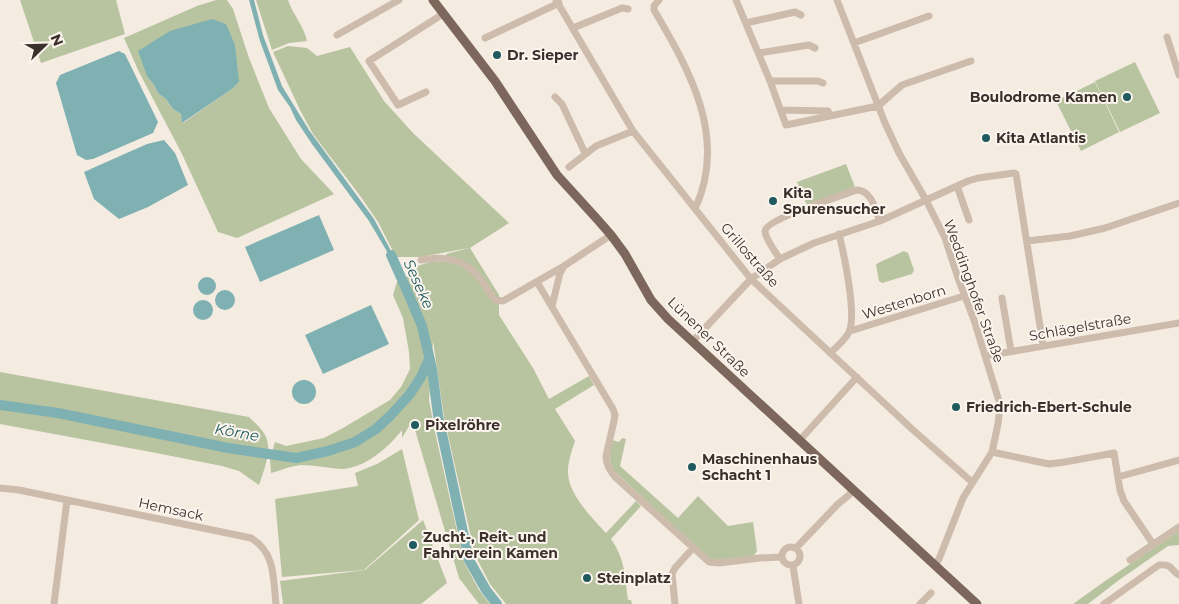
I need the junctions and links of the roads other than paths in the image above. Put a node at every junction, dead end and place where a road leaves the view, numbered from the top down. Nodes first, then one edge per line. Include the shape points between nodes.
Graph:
1 (399, 0) edge
2 (433, 0) edge
3 (659, 0) edge
4 (736, 0) edge
5 (837, 0) edge
6 (557, 2) edge
7 (628, 9) dead end
8 (443, 14) junction
9 (801, 15) dead end
10 (928, 16) dead end
11 (746, 23) junction
12 (573, 28) junction
13 (337, 35) dead end
14 (485, 38) dead end
15 (1168, 38) dead end
16 (854, 43) junction
17 (815, 48) dead end
18 (759, 53) junction
19 (971, 61) dead end
20 (1179, 75) edge
21 (770, 81) junction
22 (823, 83) dead end
23 (426, 92) dead end
24 (555, 97) dead end
25 (878, 106) junction
26 (781, 110) junction
27 (830, 116) junction
28 (633, 131) junction
29 (585, 153) junction
30 (569, 167) dead end
31 (957, 186) junction
32 (926, 200) junction
33 (1179, 202) edge
34 (695, 209) junction
35 (969, 220) dead end
36 (880, 221) junction
37 (839, 234) junction
38 (611, 235) junction
39 (1027, 241) junction
40 (780, 259) junction
41 (421, 260) dead end
42 (564, 266) junction
43 (751, 279) junction
44 (537, 282) junction
45 (964, 296) junction
46 (1002, 298) dead end
47 (552, 306) junction
48 (1179, 323) edge
49 (850, 331) junction
50 (692, 342) junction
51 (1043, 345) junction
52 (1011, 351) junction
53 (830, 353) junction
54 (985, 356) junction
55 (857, 377) junction
56 (799, 441) junction
57 (992, 452) junction
58 (1179, 460) edge
59 (1118, 477) junction
60 (972, 482) junction
61 (0, 488) edge
62 (853, 488) junction
63 (67, 500) junction
64 (1179, 527) edge
65 (1153, 544) junction
66 (693, 548) junction
67 (796, 548) junction
68 (782, 556) junction
69 (1130, 560) dead end
70 (935, 565) junction
71 (793, 566) junction
72 (1179, 575) edge
73 (930, 593) dead end
74 (54, 604) edge
75 (276, 604) edge
76 (675, 604) edge
77 (799, 604) edge
78 (920, 604) edge
79 (977, 604) edge
80 (1104, 604) edge

1 - 13 street
2 - 8 main road, Lünener Straße
3 - 34 street via 654,10 692,82 707,133 707,166 702,195
4 - 11 street
5 - 16 street, Weddinghofer Straße
6 - 12 street, Grillostraße
6 - 14 street
7 - 12 street via 622,8
8 - 23 street via 369,61 398,105
8 - 38 main road, Lünener Straße via 495,81 557,175
9 - 11 street via 795,12
10 - 16 street
11 - 18 street
12 - 28 street, Grillostraße
15 - 20 street
16 - 25 street, Weddinghofer Straße
17 - 18 street via 809,45
18 - 21 street
19 - 25 street via 902,86
21 - 22 street via 818,80
21 - 26 street
24 - 29 street via 562,104
25 - 27 street
25 - 32 street, Weddinghofer Straße via 899,153
26 - 27 street via 828,111
26 - 27 street via 786,125
28 - 29 street
28 - 34 street, Grillostraße
29 - 30 street
31 - 32 street
31 - 35 street
31 - 39 street via 978,178 1014,172
32 - 36 street
32 - 45 street, Weddinghofer Straße via 945,238
33 - 39 street via 1105,228
34 - 43 street, Grillostraße
36 - 37 street
36 - 40 street via 870,197 860,190 812,205 765,230
37 - 40 street
37 - 49 street via 850,295
38 - 42 street
38 - 50 main road, Lünener Straße via 655,304
39 - 51 street
40 - 43 street
41 - 44 street via 448,258 465,265 474,271 498,301 507,300
42 - 44 street
42 - 47 street
43 - 50 street
43 - 53 street, Grillostraße
44 - 47 street
45 - 49 street, Westenborn
45 - 54 street, Weddinghofer Straße
46 - 52 street
47 - 66 street via 613,408 614,420 606,456 610,471
48 - 51 street, Schlägelstraße
49 - 53 street
50 - 56 main road, Lünener Straße
51 - 52 street, Schlägelstraße
52 - 54 street, Schlägelstraße
53 - 55 street, Grillostraße
54 - 57 street, Weddinghofer Straße via 999,401 1000,415
55 - 56 street
55 - 60 street, Grillostraße
56 - 62 main road, Lünener Straße
57 - 59 street via 1049,464 1114,453
57 - 60 street, Weddinghofer Straße
58 - 59 street
59 - 65 street via 1124,501
60 - 70 street, Weddinghofer Straße
61 - 63 street, Hemsack
62 - 67 street
62 - 70 main road, Lünener Straße
63 - 74 street
63 - 75 street, Hemsack via 251,538 261,545 270,560
64 - 65 street
65 - 69 street
66 - 68 street via 712,563
66 - 76 street via 672,574
67 - 68 street via 786,548
67 - 71 street via 800,560
68 - 71 street via 787,565
70 - 79 main road, Lünener Straße
71 - 77 street
72 - 80 street via 1166,564 1159,565
73 - 78 street

